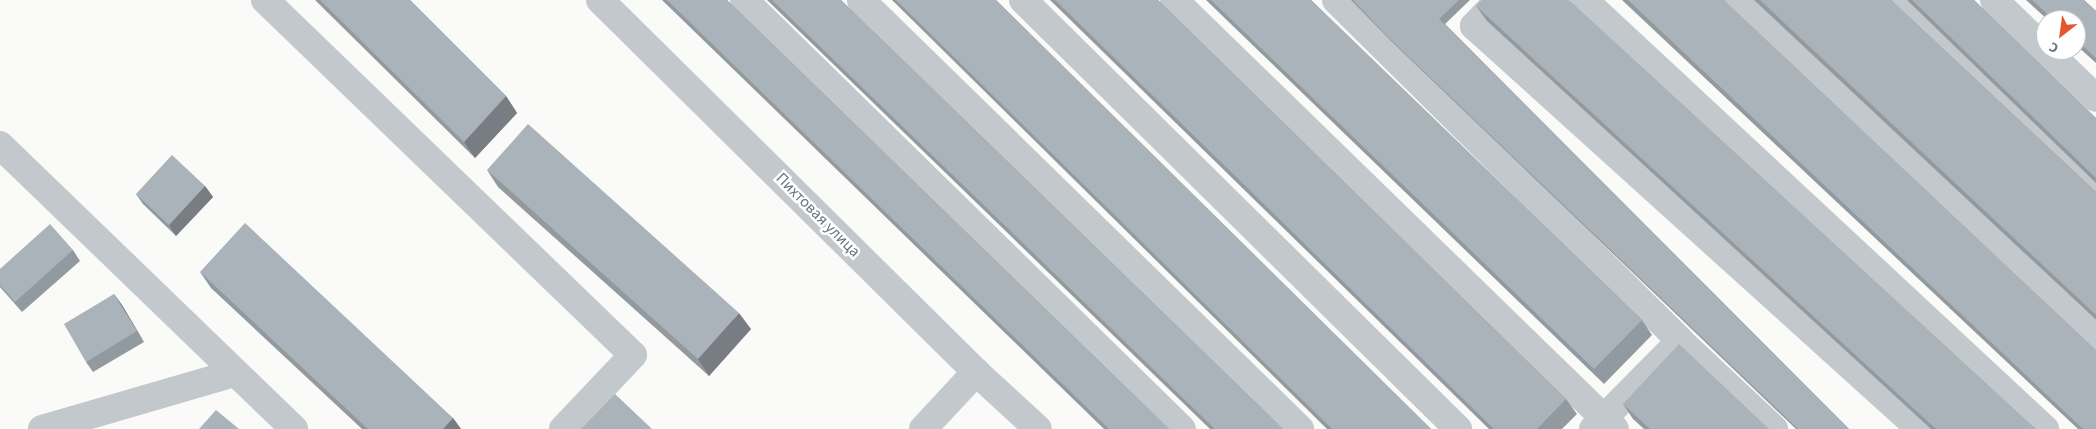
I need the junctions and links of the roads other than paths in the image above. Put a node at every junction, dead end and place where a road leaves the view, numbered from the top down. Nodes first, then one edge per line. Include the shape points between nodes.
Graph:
1 (265, 0) edge
2 (600, 0) edge
3 (744, 0) edge
4 (861, 0) edge
5 (1023, 0) edge
6 (1174, 0) edge
7 (1336, 0) edge
8 (1498, 0) edge
9 (1584, 0) edge
10 (1737, 0) edge
11 (1894, 0) edge
12 (1994, 0) edge
13 (2096, 98) edge
14 (0, 145) edge
15 (2096, 189) edge
16 (2096, 340) edge
17 (1680, 341) junction
18 (976, 372) junction
19 (235, 373) junction
20 (1604, 425) edge
21 (42, 429) edge
22 (294, 429) edge
23 (564, 429) edge
24 (923, 429) edge
25 (1038, 429) edge
26 (1182, 429) edge
27 (1300, 429) edge
28 (1458, 429) edge
29 (1774, 429) edge
30 (1920, 429) edge
31 (2045, 429) edge

1 - 23 street via 633,355
2 - 18 street, Пихтовая улица
3 - 26 street
4 - 27 street
5 - 28 street
6 - 20 street
7 - 17 street
8 - 30 street via 1474,26
9 - 31 street
10 - 16 street
11 - 15 street
12 - 13 street
14 - 19 street
17 - 20 street
17 - 29 street
18 - 24 street
18 - 25 street, Пихтовая улица
19 - 21 street
19 - 22 street

